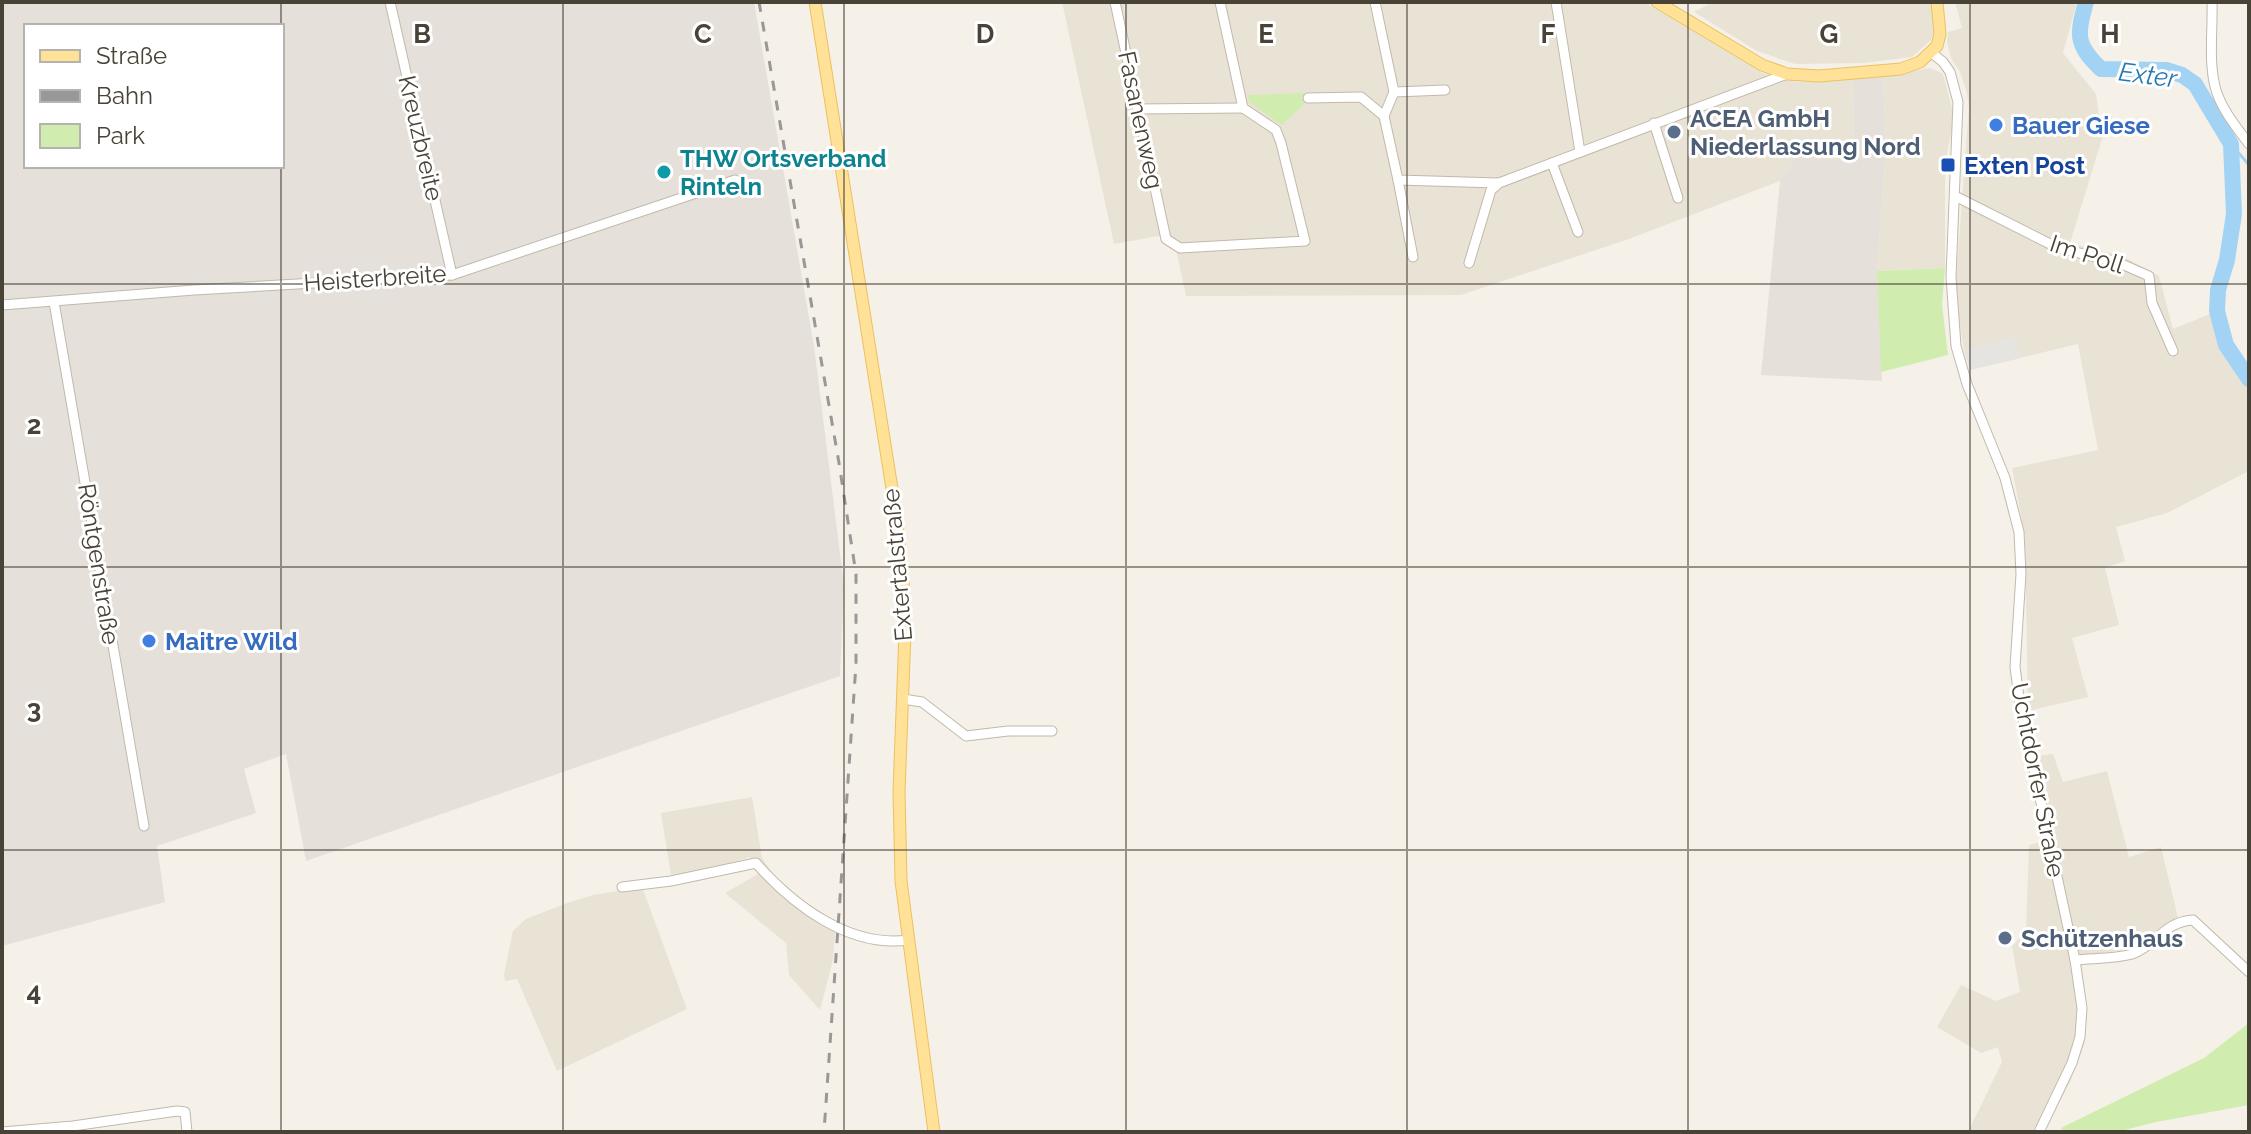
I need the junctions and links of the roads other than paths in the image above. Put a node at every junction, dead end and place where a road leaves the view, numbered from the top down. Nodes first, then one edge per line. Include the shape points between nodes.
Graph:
1 (390, 2) edge
2 (815, 2) edge
3 (1115, 2) edge
4 (1220, 2) edge
5 (1375, 2) edge
6 (1556, 2) edge
7 (1657, 2) edge
8 (1937, 2) edge
9 (2212, 2) edge
10 (1932, 53) junction
11 (1787, 74) junction
12 (1445, 90) dead end
13 (1394, 92) junction
14 (1308, 98) dead end
15 (1243, 108) junction
16 (1138, 109) junction
17 (1384, 116) junction
18 (1654, 123) junction
19 (2249, 144) edge
20 (1580, 152) junction
21 (1552, 163) junction
22 (735, 180) dead end
23 (1398, 180) junction
24 (1499, 183) junction
25 (1955, 196) junction
26 (1678, 198) dead end
27 (1578, 232) dead end
28 (1413, 257) dead end
29 (1469, 263) dead end
30 (452, 275) junction
31 (54, 302) junction
32 (2, 305) edge
33 (2173, 351) dead end
34 (903, 699) junction
35 (1052, 731) dead end
36 (144, 826) dead end
37 (622, 887) dead end
38 (908, 940) junction
39 (2075, 960) junction
40 (2249, 972) edge
41 (2, 1132) edge
42 (187, 1132) edge
43 (934, 1132) edge
44 (2039, 1132) edge

1 - 30 street, Kreuzbreite
2 - 34 main road, Extertalstraße via 896,514 903,579
3 - 16 street, Fasanenweg
4 - 15 street
5 - 13 street
6 - 20 street
7 - 11 main road via 1762,65
8 - 10 main road via 1940,34
9 - 19 street via 2216,91
10 - 11 main road via 1901,69
10 - 25 street, Uchtdorfer Straße via 1950,72 1958,102
11 - 18 street
12 - 13 street
13 - 17 street
14 - 17 street via 1361,97
15 - 16 street
15 - 16 street, Fasanenweg via 1276,130 1305,241 1180,248 1166,239
17 - 23 street
18 - 20 street
18 - 26 street
20 - 21 street
21 - 24 street
21 - 27 street
22 - 30 street, Heisterbreite
23 - 24 street
23 - 28 street
24 - 29 street via 1491,190
25 - 33 street, Im Poll via 2058,248 2149,276 2152,303
25 - 39 street, Uchtdorfer Straße via 1951,277 1956,346 2005,478 2019,532 2015,667
30 - 31 street, Heisterbreite
31 - 32 street, Heisterbreite
31 - 36 street, Röntgenstraße
34 - 35 street via 922,702 966,736
34 - 38 main road, Extertalstraße via 899,823
37 - 38 street via 756,863 788,895 838,927 875,940
38 - 43 main road, Extertalstraße
39 - 40 street via 2132,954 2179,921 2193,920
39 - 44 street, Uchtdorfer Straße via 2080,1037
41 - 42 street via 167,1111 185,1112

